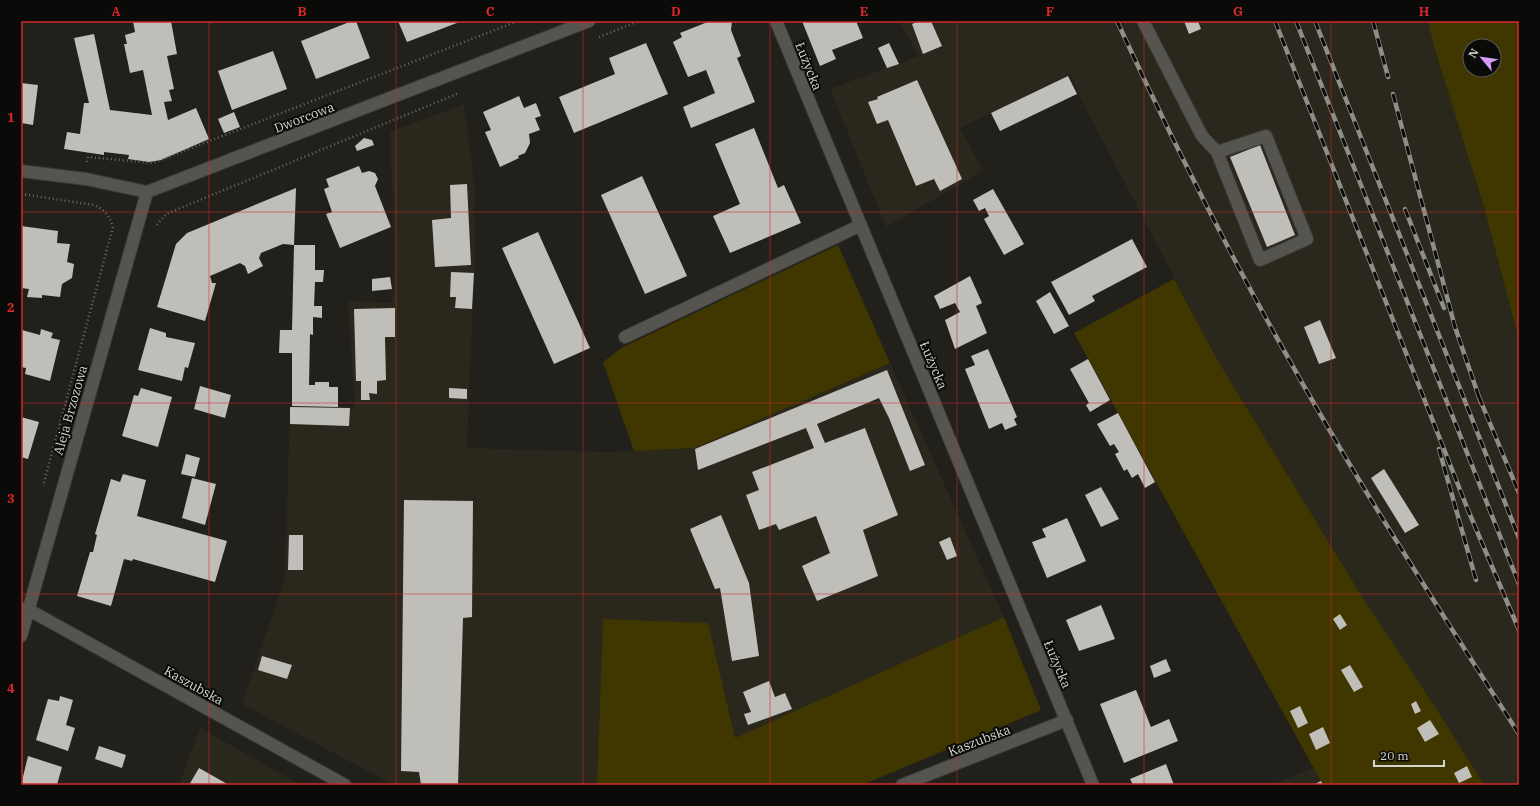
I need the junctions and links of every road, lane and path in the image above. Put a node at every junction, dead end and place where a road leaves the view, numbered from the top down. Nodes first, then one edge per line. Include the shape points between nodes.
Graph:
1 (518, 21) edge
2 (589, 21) edge
3 (776, 21) edge
4 (1143, 21) edge
5 (421, 108) dead end
6 (1217, 152) junction
7 (88, 157) dead end
8 (21, 171) edge
9 (147, 192) junction
10 (21, 194) edge
11 (860, 225) junction
12 (155, 229) dead end
13 (625, 337) dead end
14 (41, 491) dead end
15 (25, 609) edge
16 (21, 636) edge
17 (1066, 720) junction
18 (344, 785) edge
19 (902, 785) edge
20 (1093, 785) edge

1 - 7 path via 153,163
2 - 9 street, Dworcowa
3 - 11 street, Łużycka
4 - 6 street via 1202,136
5 - 12 path via 166,214
6 - 6 street via 1260,260 1307,239 1266,136
8 - 9 street via 86,179
9 - 15 street, Aleja Brzozowa
10 - 14 path via 94,205 108,214 113,227
11 - 13 street
11 - 17 street, Łużycka
15 - 16 street, Aleja Brzozowa
15 - 18 street, Kaszubska
17 - 19 street, Kaszubska
17 - 20 street, Łużycka

